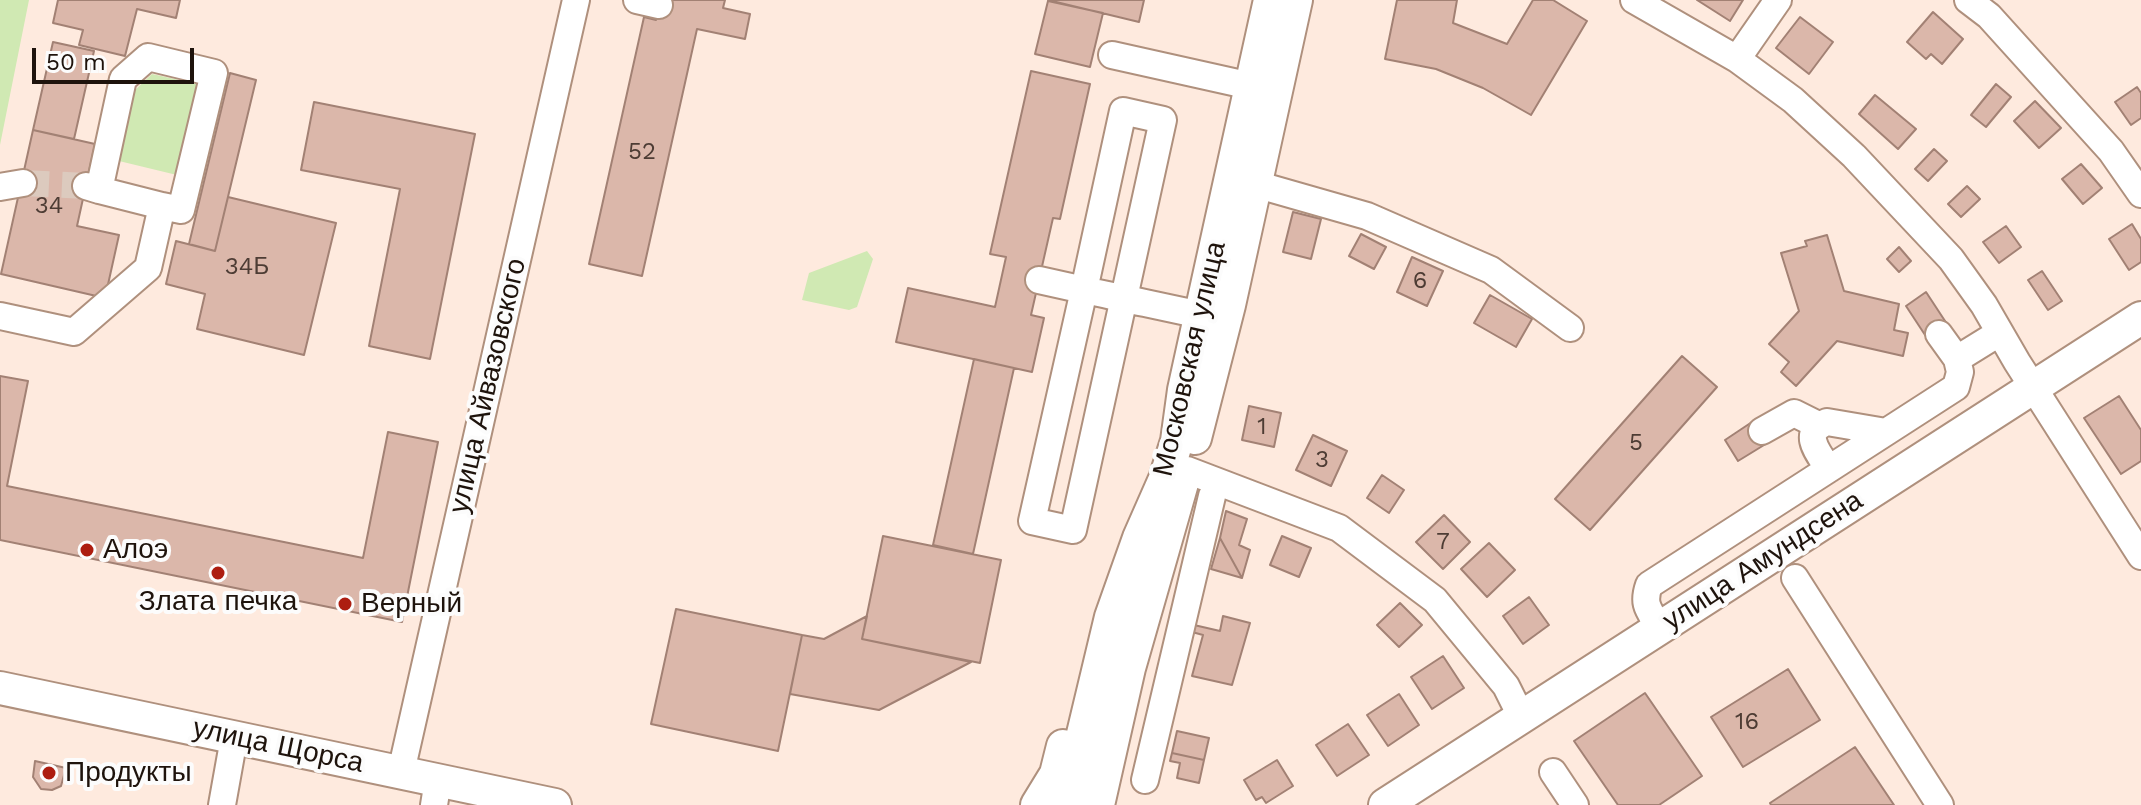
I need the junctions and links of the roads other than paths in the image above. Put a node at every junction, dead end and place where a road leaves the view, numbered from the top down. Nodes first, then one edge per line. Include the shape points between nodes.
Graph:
1 (576, 0) edge
2 (1270, 0) edge
3 (1296, 0) edge
4 (1634, 0) edge
5 (1778, 0) edge
6 (1968, 0) edge
7 (1112, 55) dead end
8 (1737, 59) junction
9 (1251, 86) junction
10 (1255, 184) junction
11 (2141, 194) edge
12 (162, 206) junction
13 (1039, 280) dead end
14 (1084, 290) junction
15 (1124, 298) junction
16 (1201, 315) junction
17 (0, 316) edge
18 (2141, 318) edge
19 (1570, 328) dead end
20 (1999, 333) junction
21 (1939, 334) dead end
22 (1957, 359) junction
23 (1066, 368) junction
24 (1107, 377) junction
25 (2034, 386) junction
26 (1818, 425) junction
27 (1762, 431) dead end
28 (1886, 432) junction
29 (1829, 469) junction
30 (1187, 470) junction
31 (1212, 496) dead end
32 (2141, 556) edge
33 (1795, 578) dead end
34 (1111, 617) junction
35 (1659, 627) junction
36 (0, 688) edge
37 (1521, 716) junction
38 (234, 738) junction
39 (401, 772) junction
40 (1553, 772) dead end
41 (1145, 780) dead end
42 (436, 793) edge
43 (1108, 798) edge
44 (226, 801) edge
45 (555, 805) edge
46 (1037, 805) edge
47 (1066, 805) edge
48 (1385, 805) edge
49 (1575, 805) edge
50 (1940, 805) edge

1 - 39 street, улица Айвазовского
2 - 9 main road, Московская улица
3 - 10 main road, Московская улица
4 - 8 street
5 - 8 street
6 - 11 street via 1989,16 2111,151
7 - 9 street
8 - 20 street via 1793,100 1854,156 1951,259
9 - 16 main road, Московская улица
10 - 19 street via 1367,216 1491,270
10 - 30 main road, Московская улица
12 - 12 street via 181,210 214,73 148,57 123,79 92,188
12 - 17 street via 148,268 74,332
13 - 14 street
14 - 15 street
14 - 15 street via 1123,111 1163,120
14 - 23 street
15 - 16 street
15 - 24 street
16 - 34 main road, Московская улица via 1177,441
18 - 25 main road, улица Амундсена
20 - 22 street
20 - 25 street
21 - 22 street
22 - 28 street via 1956,387
23 - 24 street
23 - 24 street via 1032,521 1073,530
25 - 32 street
25 - 35 main road, улица Амундсена
26 - 27 street via 1794,413
26 - 28 street
26 - 29 street via 1812,440
28 - 29 street
29 - 35 street via 1649,585 1646,605
30 - 37 street via 1339,528 1435,600 1506,686
30 - 43 main road, Московская улица via 1137,640
31 - 41 street
33 - 50 street
34 - 46 main road via 1089,647 1056,774
34 - 47 main road, Московская улица
35 - 37 main road, улица Амундсена
36 - 38 main road, улица Щорса
37 - 48 main road, улица Амундсена
38 - 39 main road, улица Щорса
38 - 44 street
39 - 42 main road, улица Щорса
40 - 49 street
42 - 45 main road, улица Щорса

